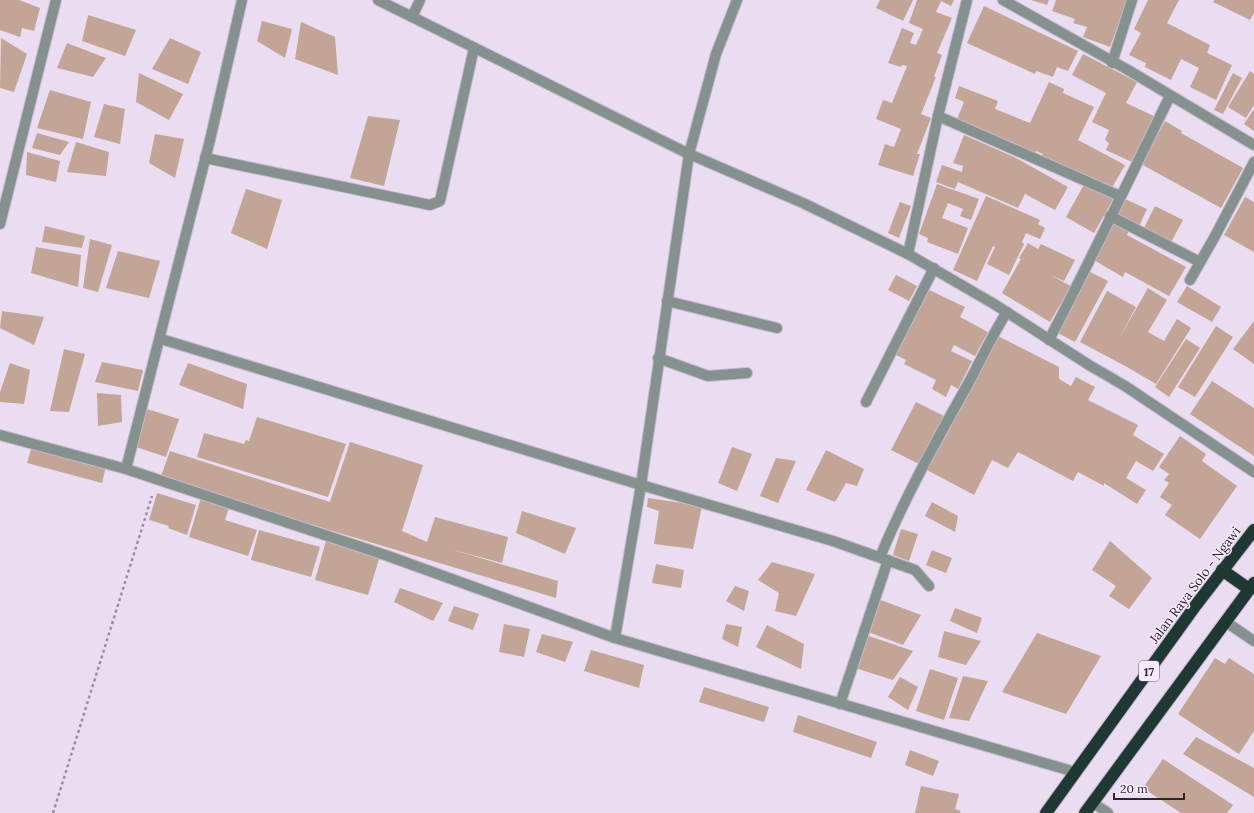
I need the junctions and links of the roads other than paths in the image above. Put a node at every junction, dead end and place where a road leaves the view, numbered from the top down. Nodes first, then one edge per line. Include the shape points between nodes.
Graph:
1 (56, 0) edge
2 (242, 0) edge
3 (378, 0) edge
4 (420, 0) edge
5 (737, 0) edge
6 (966, 0) edge
7 (1003, 0) edge
8 (1132, 0) edge
9 (412, 17) junction
10 (474, 48) junction
11 (1112, 63) junction
12 (1170, 96) junction
13 (938, 116) junction
14 (1254, 145) edge
15 (689, 154) junction
16 (205, 158) junction
17 (1254, 162) edge
18 (1120, 196) junction
19 (1110, 216) junction
20 (0, 224) edge
21 (908, 254) junction
22 (1200, 262) junction
23 (934, 268) junction
24 (1190, 280) dead end
25 (667, 301) junction
26 (1007, 312) junction
27 (777, 328) dead end
28 (161, 338) junction
29 (1048, 340) junction
30 (658, 358) junction
31 (747, 373) dead end
32 (866, 402) dead end
33 (0, 435) edge
34 (126, 468) junction
35 (1254, 472) edge
36 (641, 485) junction
37 (1254, 530) edge
38 (884, 559) junction
39 (1222, 570) junction
40 (929, 586) dead end
41 (1252, 586) edge
42 (1226, 622) junction
43 (615, 638) junction
44 (1254, 641) edge
45 (840, 704) junction
46 (1074, 772) junction
47 (1092, 802) junction
48 (1046, 813) edge
49 (1085, 813) edge
50 (1108, 813) edge

1 - 20 street
2 - 16 street
3 - 9 street
4 - 9 street
5 - 15 street via 716,54
6 - 13 street
7 - 11 street
8 - 11 street
9 - 10 street
10 - 15 street
10 - 16 street via 440,201 430,205
11 - 12 street
12 - 14 street
12 - 18 street
13 - 18 street
13 - 21 street
15 - 21 street
15 - 25 street
16 - 28 street
17 - 22 street
18 - 19 street
19 - 22 street
19 - 29 street via 1079,283
21 - 23 street
22 - 24 street
23 - 26 street
23 - 32 street
25 - 27 street
25 - 30 street
26 - 29 street
26 - 38 street via 994,330 982,358 900,508
28 - 34 street
28 - 36 street
29 - 35 street via 1125,386
30 - 31 street via 708,376
30 - 36 street
33 - 34 street
34 - 43 street via 388,556
36 - 38 street via 765,520
36 - 43 street
37 - 39 highway, Jalan Raya Solo - Ngawi / 17
38 - 40 street via 915,570
38 - 45 street
39 - 41 highway
39 - 46 highway, Jalan Raya Solo - Ngawi / 17
41 - 42 highway, 17
42 - 44 street
42 - 47 highway, 17
43 - 45 street
45 - 46 street
46 - 48 highway, Jalan Raya Solo - Ngawi / 17
47 - 49 highway, 17
47 - 50 street

